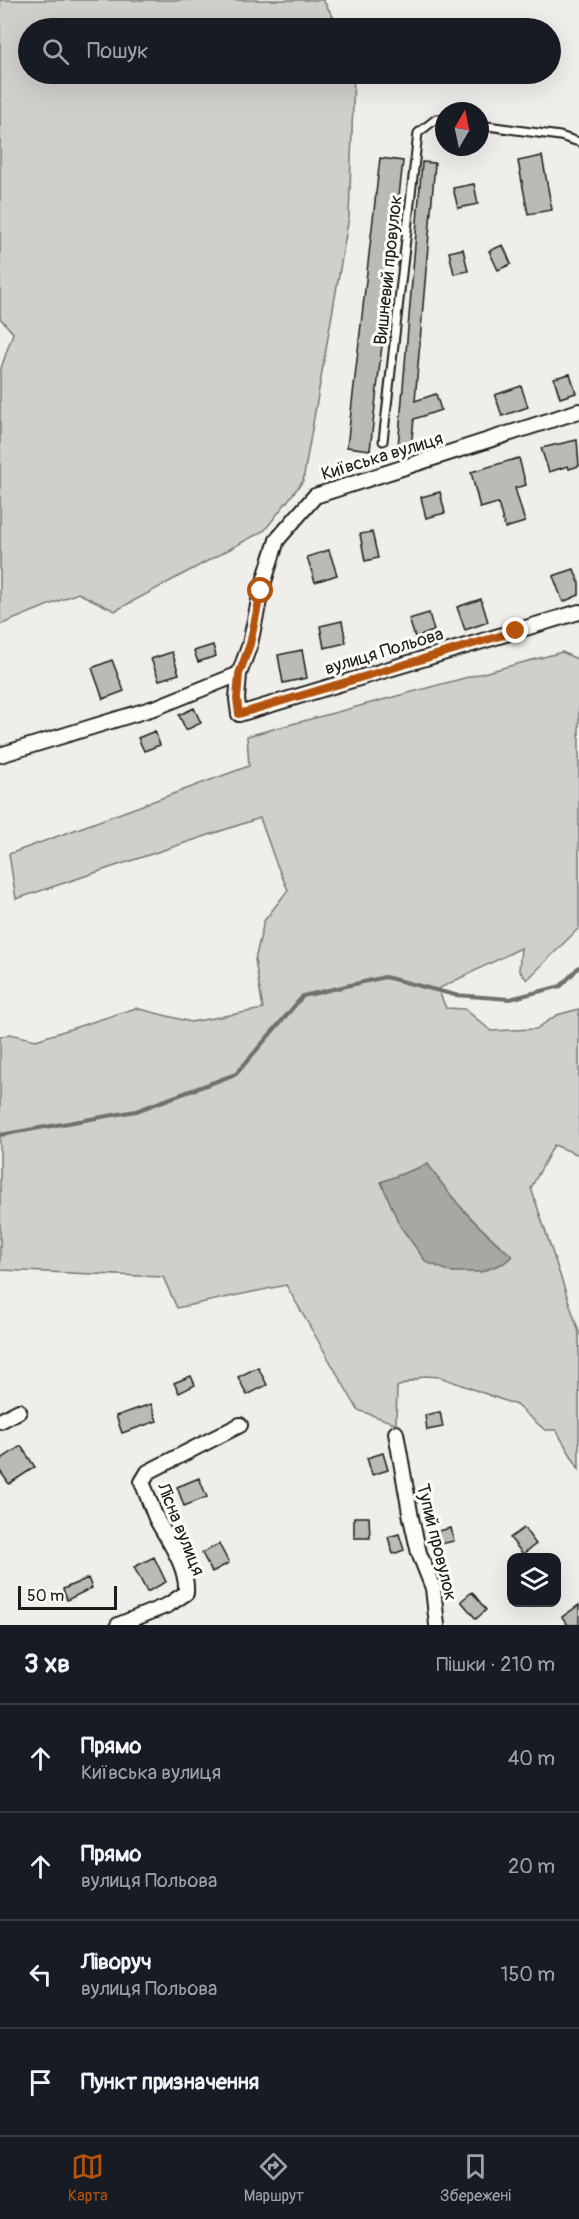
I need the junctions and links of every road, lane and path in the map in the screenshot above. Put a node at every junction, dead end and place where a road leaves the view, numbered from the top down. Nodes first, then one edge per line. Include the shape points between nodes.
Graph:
1 (435, 120) edge
2 (489, 126) edge
3 (579, 142) edge
4 (579, 411) edge
5 (383, 441) dead end
6 (579, 612) edge
7 (239, 674) junction
8 (0, 755) edge
9 (19, 1411) dead end
10 (0, 1421) edge
11 (240, 1425) dead end
12 (396, 1432) dead end
13 (118, 1625) edge
14 (437, 1625) edge

1 - 5 lane, Вишневий провулок via 418,133
2 - 3 lane
4 - 7 street, Київська вулиця via 315,496 277,540
6 - 7 street, вулиця Польова via 239,714
7 - 8 street via 157,707
9 - 10 street
11 - 13 street, Лісна вулиця via 148,1472 142,1482 187,1581 186,1593 168,1605
12 - 14 street, Тупий провулок via 419,1553 433,1588

